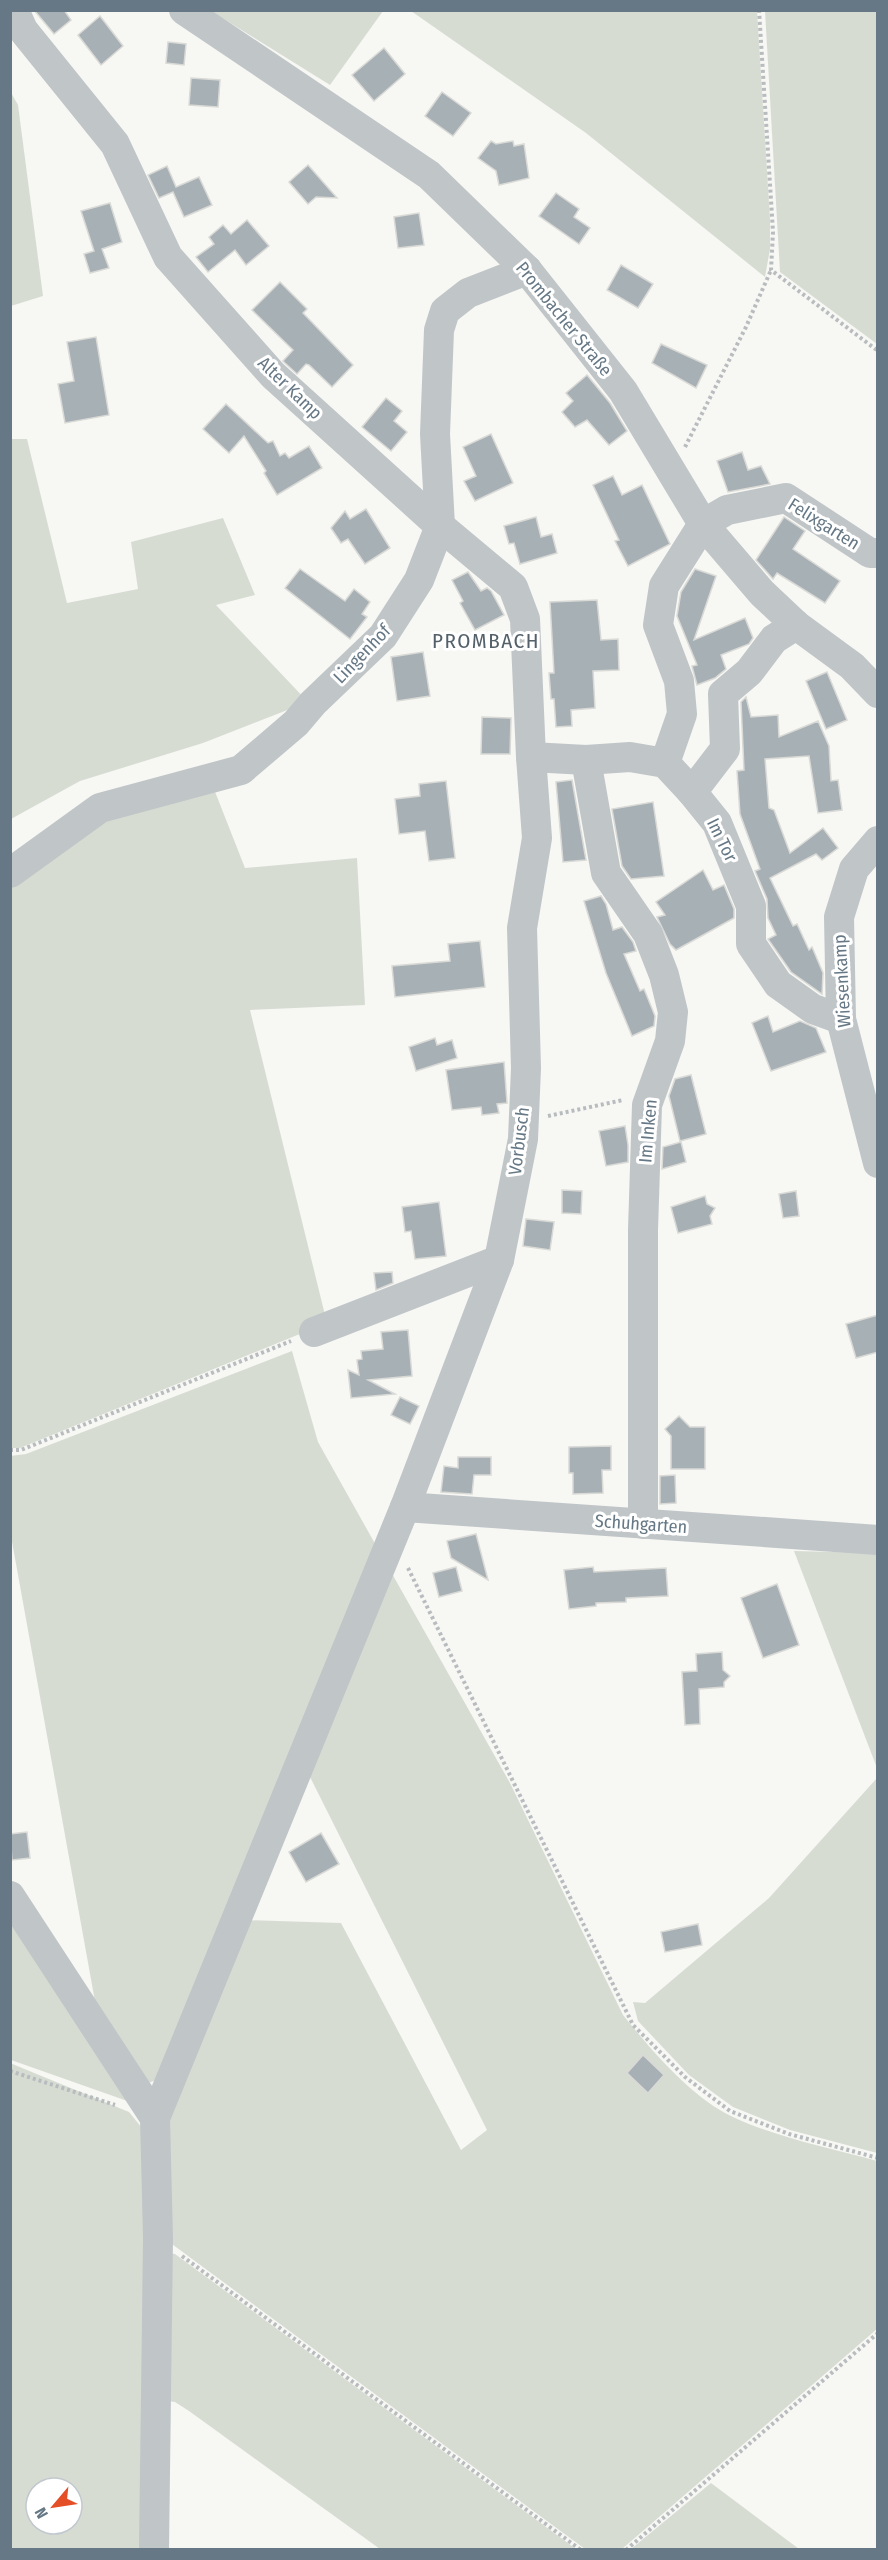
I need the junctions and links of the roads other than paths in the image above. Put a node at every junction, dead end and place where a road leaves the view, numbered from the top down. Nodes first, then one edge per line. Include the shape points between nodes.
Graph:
1 (14, 10) edge
2 (184, 10) edge
3 (527, 270) junction
4 (704, 524) junction
5 (440, 526) junction
6 (878, 553) edge
7 (796, 625) junction
8 (878, 693) edge
9 (531, 757) junction
10 (585, 760) junction
11 (665, 763) junction
12 (692, 792) junction
13 (878, 841) edge
14 (10, 873) edge
15 (841, 1019) junction
16 (878, 1163) edge
17 (499, 1260) junction
18 (314, 1332) road end
19 (405, 1507) junction
20 (643, 1524) junction
21 (878, 1540) edge
22 (10, 1896) edge
23 (155, 2118) junction
24 (154, 2550) edge

1 - 5 street, Alter Kamp via 23,30 115,144 168,257 273,375
2 - 3 street, Prombacher Straße via 429,175
3 - 4 street, Prombacher Straße via 623,391
3 - 5 street, Lingenhof via 468,293 445,312 439,330 435,434
4 - 6 street, Felixgarten via 727,510 786,498 870,553
4 - 7 street, Prombacher Straße via 762,593
4 - 11 street via 664,586 658,625 678,681 682,714
5 - 9 street, Alter Kamp via 513,586 525,619
5 - 14 street, Lingenhof via 419,580 383,636 296,723 241,770 99,808
7 - 8 street, Prombacher Straße via 852,666
7 - 12 street via 774,639 749,672 723,694 725,749
9 - 10 street
9 - 17 street, Vorbusch via 537,838 522,928 524,1121
10 - 11 street via 630,757
10 - 20 street, Im Inken via 606,873 648,934 673,1012 670,1041 647,1105
11 - 12 street, Im Tor
12 - 15 street, Im Tor via 717,823 751,906 751,944 778,984 813,1009
13 - 15 street, Wiesenkamp via 854,870 839,917
15 - 16 street, Wiesenkamp
17 - 18 street
17 - 19 street, Vorbusch
19 - 20 street, Schuhgarten
19 - 23 street, Vorbusch
20 - 21 street, Schuhgarten
22 - 23 street
23 - 24 street via 158,2238

